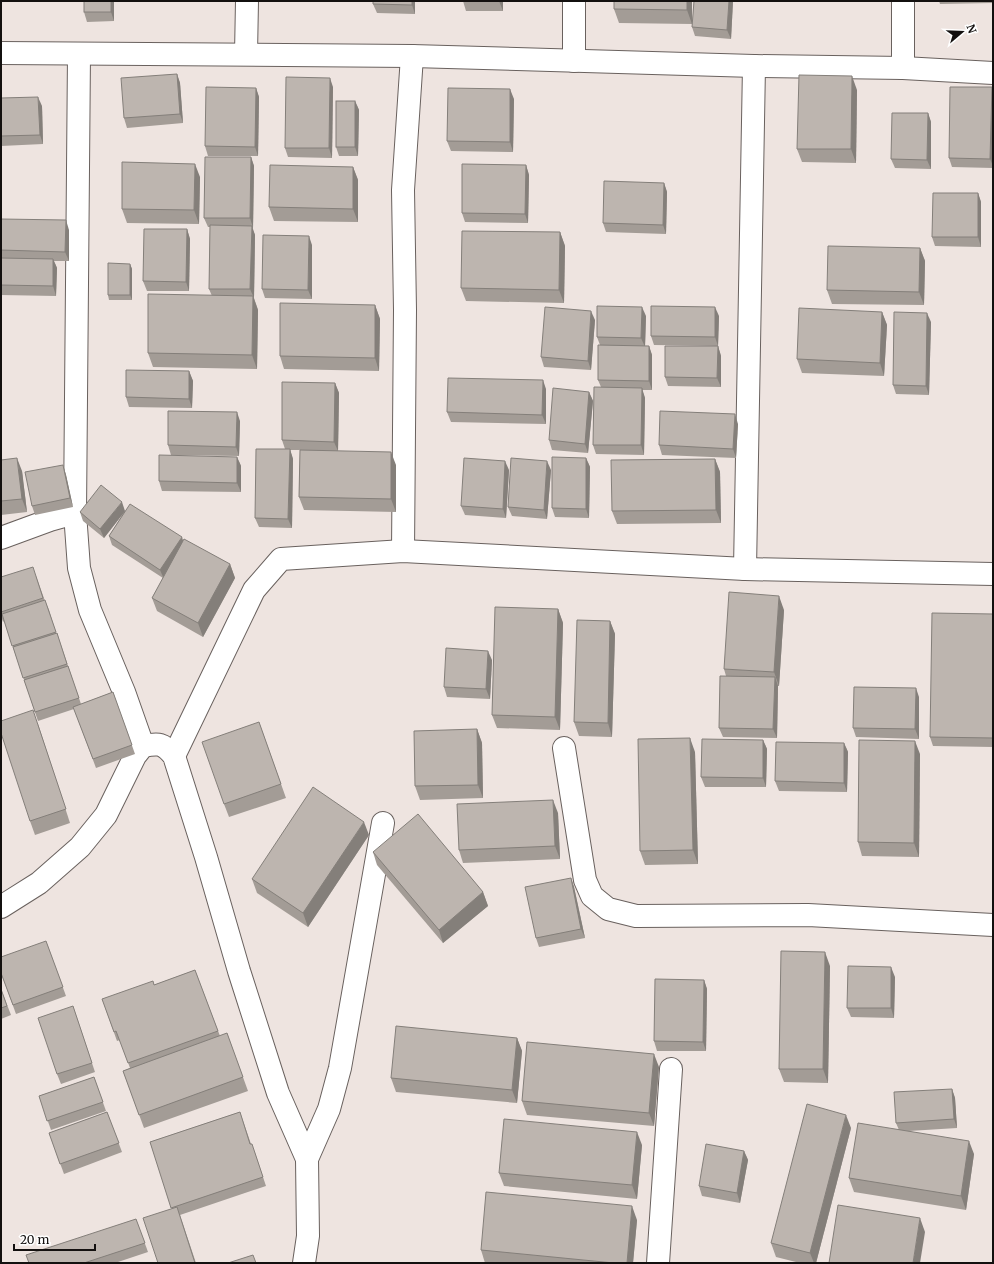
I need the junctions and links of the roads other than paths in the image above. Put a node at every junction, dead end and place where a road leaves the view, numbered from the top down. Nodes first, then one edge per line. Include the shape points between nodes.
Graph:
1 (247, 1) edge
2 (574, 1) edge
3 (903, 1) edge
4 (1, 52) edge
5 (79, 54) junction
6 (246, 54) junction
7 (412, 56) junction
8 (574, 61) junction
9 (754, 66) junction
10 (903, 68) junction
11 (993, 73) edge
12 (75, 513) junction
13 (1, 538) edge
14 (403, 551) junction
15 (745, 570) junction
16 (993, 574) edge
17 (143, 746) junction
18 (564, 748) dead end
19 (174, 756) junction
20 (383, 823) dead end
21 (1, 906) edge
22 (993, 925) edge
23 (671, 1069) dead end
24 (307, 1158) junction
25 (304, 1263) edge
26 (658, 1263) edge

1 - 6 street
2 - 8 street
3 - 10 street
4 - 5 street
5 - 6 street
5 - 12 street
6 - 7 street
7 - 8 street
7 - 14 street via 403,190
8 - 9 street
9 - 10 street
9 - 15 street
10 - 11 street
12 - 13 street
12 - 17 street via 79,568 90,610
14 - 15 street
14 - 19 street via 281,559 254,590
15 - 16 street
17 - 19 street via 158,744 166,747
17 - 21 street via 106,815 80,848 39,883
18 - 22 street via 585,880 592,896 608,909 636,916 808,915
19 - 24 street via 278,1093
20 - 24 street via 340,1068 330,1109
23 - 26 street
24 - 25 street via 308,1236

